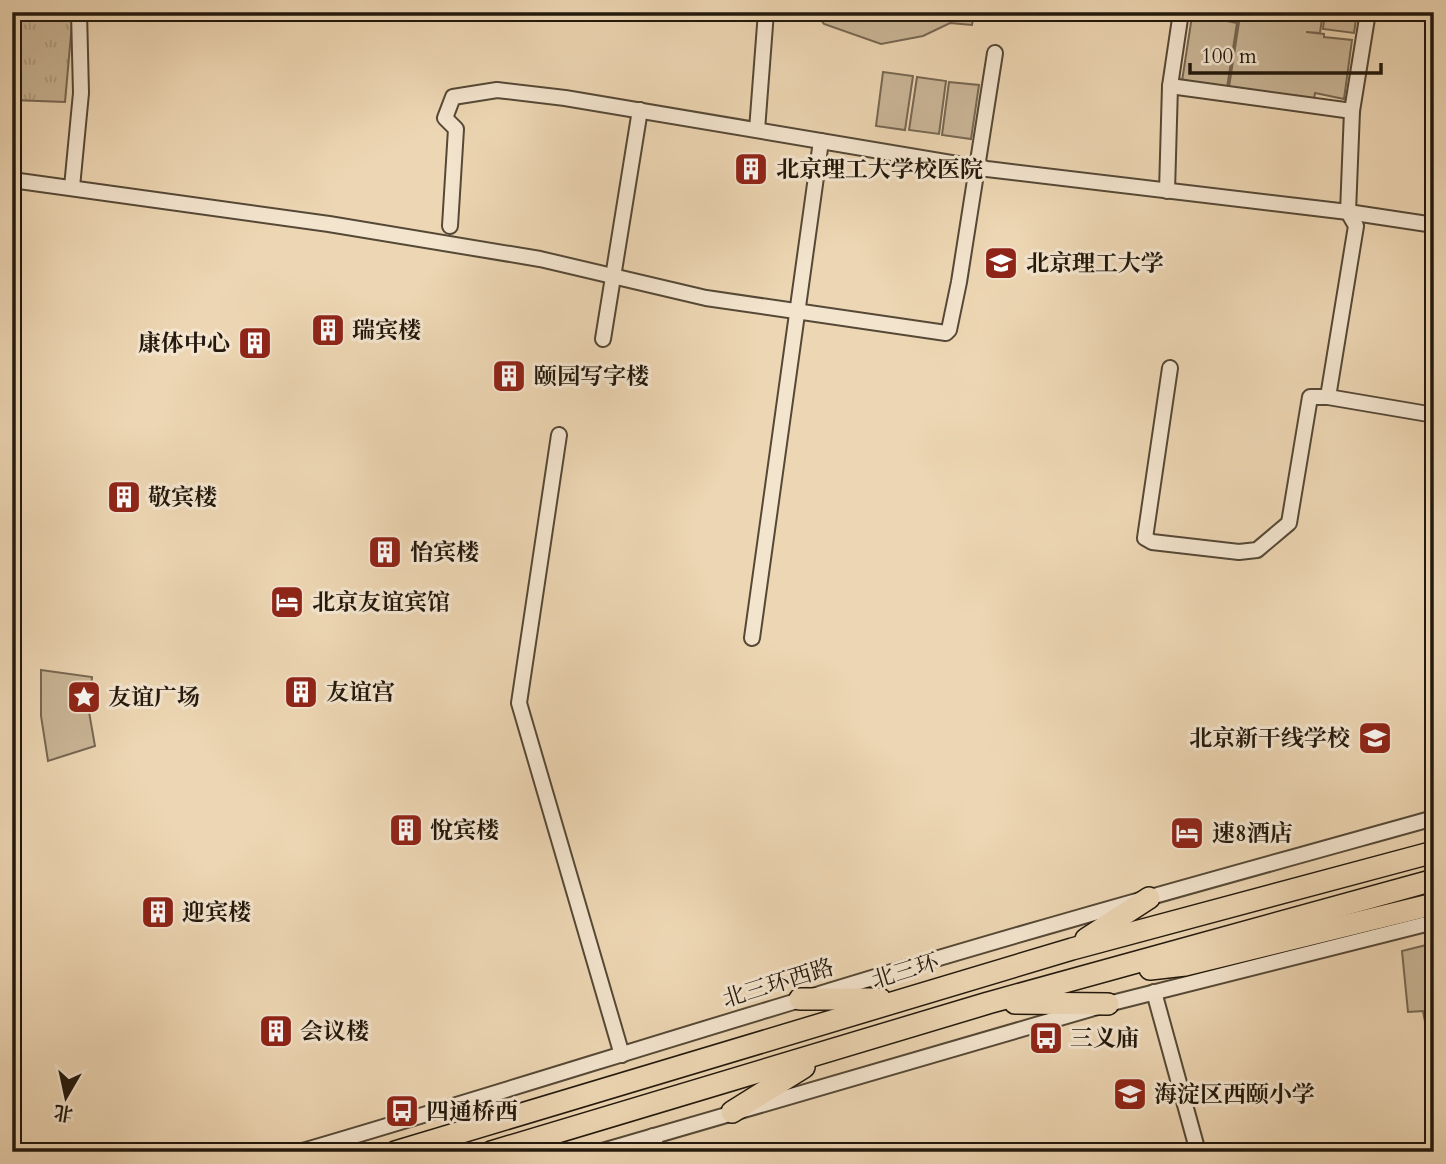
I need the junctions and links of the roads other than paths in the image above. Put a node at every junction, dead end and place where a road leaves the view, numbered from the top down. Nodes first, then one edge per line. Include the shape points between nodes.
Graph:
1 (79, 12) edge
2 (766, 12) edge
3 (1181, 12) edge
4 (1368, 12) edge
5 (995, 53) dead end
6 (1170, 86) junction
7 (640, 110) junction
8 (1352, 111) junction
9 (757, 130) junction
10 (821, 141) junction
11 (977, 168) junction
12 (12, 180) edge
13 (72, 187) junction
14 (1167, 191) junction
15 (1348, 212) junction
16 (1434, 225) edge
17 (450, 226) dead end
18 (614, 277) junction
19 (799, 311) junction
20 (603, 339) dead end
21 (1170, 368) dead end
22 (1328, 397) junction
23 (1434, 415) edge
24 (559, 435) dead end
25 (752, 638) dead end
26 (1434, 818) edge
27 (1426, 854) edge
28 (1428, 882) edge
29 (1149, 898) junction
30 (1434, 904) edge
31 (1434, 922) edge
32 (1072, 949) junction
33 (1082, 976) junction
34 (1154, 992) junction
35 (800, 999) junction
36 (903, 999) junction
37 (988, 1003) junction
38 (1108, 1004) junction
39 (826, 1052) junction
40 (622, 1055) junction
41 (732, 1112) junction
42 (653, 1136) junction
43 (299, 1152) edge
44 (395, 1152) edge
45 (491, 1152) edge
46 (599, 1152) edge
47 (657, 1152) edge
48 (1198, 1152) edge

1 - 13 street via 81,93
2 - 9 street
3 - 6 street
4 - 8 street
5 - 11 street
6 - 8 street
6 - 14 street
7 - 9 street
7 - 17 street via 497,90 453,97 445,118 456,129
7 - 18 street
8 - 15 street
9 - 10 street
10 - 11 street
10 - 19 street
11 - 14 street
11 - 19 street via 946,333
12 - 13 street
13 - 18 street via 329,223 540,259
14 - 15 street
15 - 16 street
15 - 22 street via 1356,226
18 - 19 street via 706,298
18 - 20 street
19 - 25 street
21 - 22 street via 1145,538 1152,542 1256,551 1289,523 1310,397
22 - 23 street
24 - 40 street via 519,703
26 - 29 street, 北三环西路
27 - 32 highway, 北三环
28 - 33 highway
29 - 32 highway
29 - 35 street, 北三环西路
30 - 33 highway via 1185,965
31 - 34 street
32 - 36 highway, 北三环
33 - 37 highway
34 - 38 street
34 - 48 street
35 - 36 highway
35 - 40 street, 北三环西路
36 - 44 highway, 北三环
37 - 38 highway
37 - 39 highway
38 - 41 street
39 - 41 highway
39 - 45 highway
40 - 43 street, 北三环西路
41 - 42 street
42 - 46 street
42 - 47 street

